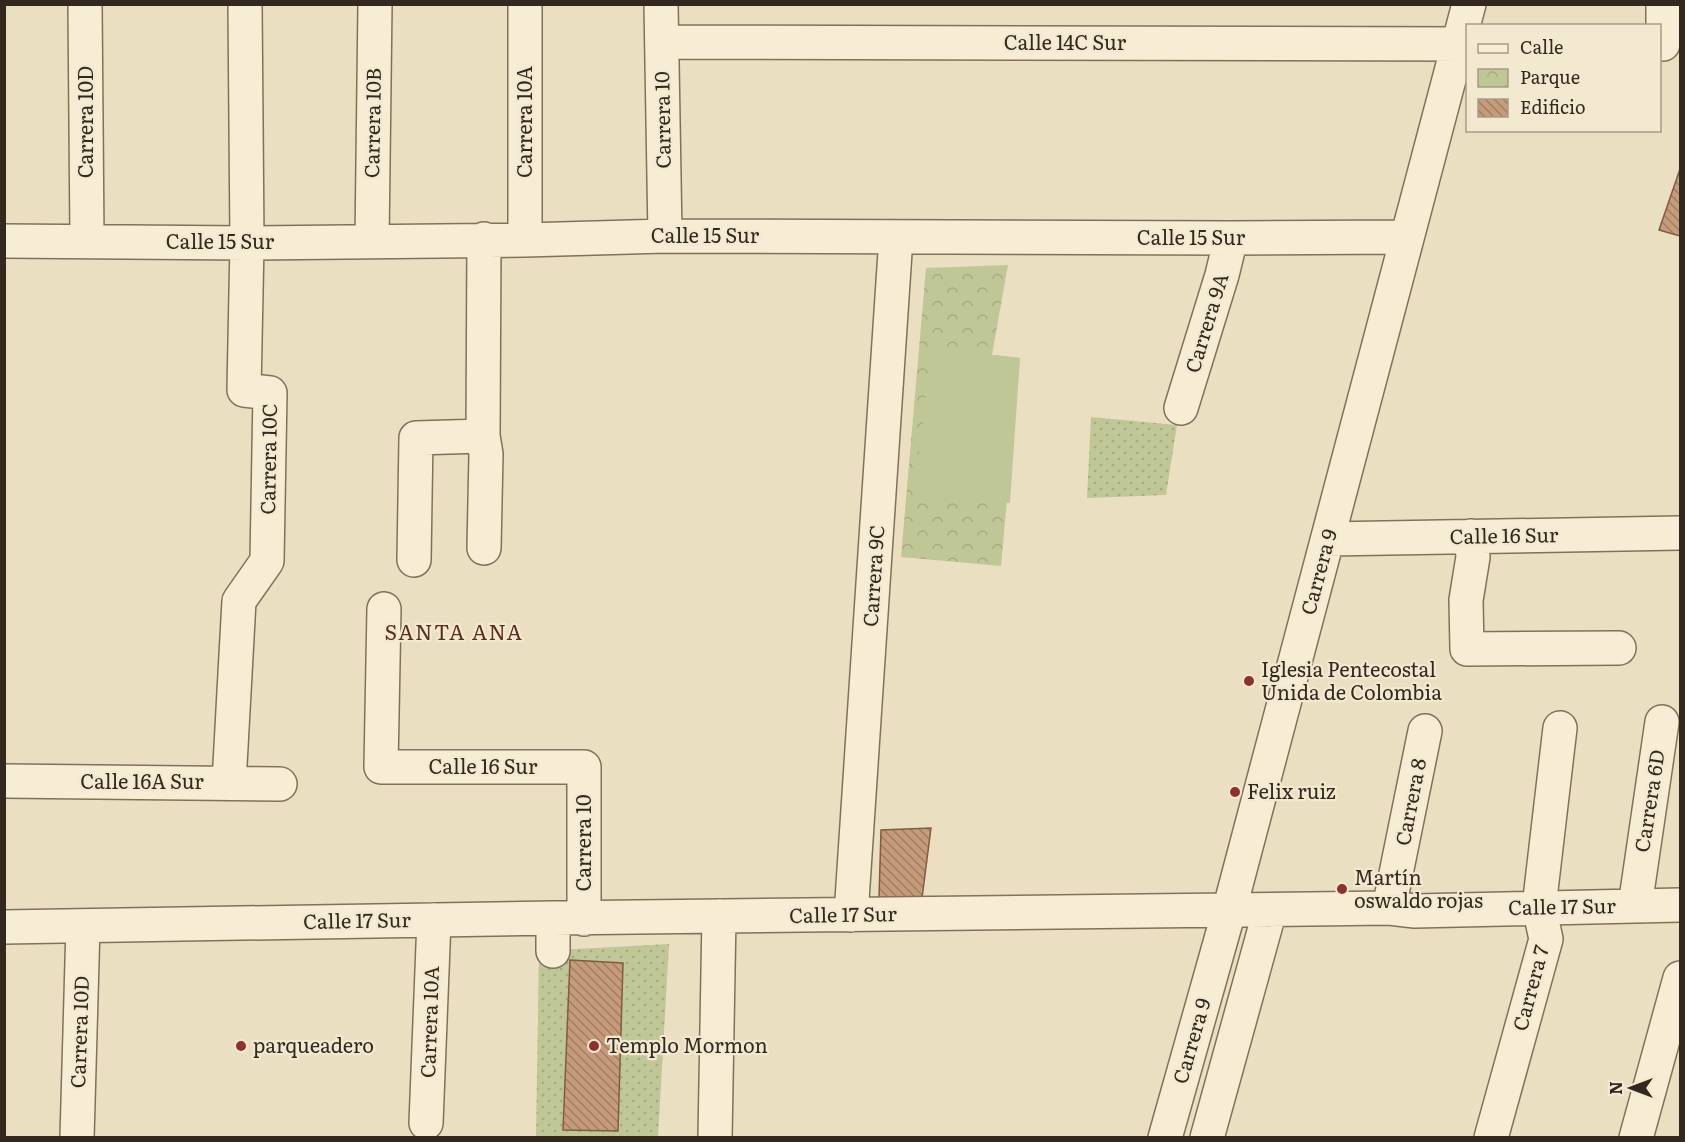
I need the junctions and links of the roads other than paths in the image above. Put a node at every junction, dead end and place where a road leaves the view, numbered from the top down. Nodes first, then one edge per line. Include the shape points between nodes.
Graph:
1 (85, 4) edge
2 (245, 4) edge
3 (375, 4) edge
4 (525, 4) edge
5 (662, 4) edge
6 (1469, 4) edge
7 (1663, 4) edge
8 (662, 42) junction
9 (1463, 44) edge
10 (1667, 44) edge
11 (665, 236) junction
12 (896, 237) junction
13 (1406, 237) junction
14 (1231, 238) junction
15 (484, 239) junction
16 (87, 240) junction
17 (525, 240) junction
18 (4, 241) edge
19 (372, 241) junction
20 (247, 243) junction
21 (1181, 408) dead end
22 (483, 436) junction
23 (1680, 533) edge
24 (1471, 536) junction
25 (1328, 539) junction
26 (483, 548) dead end
27 (414, 560) dead end
28 (384, 609) dead end
29 (1620, 648) dead end
30 (1662, 722) dead end
31 (1560, 728) dead end
32 (1425, 731) dead end
33 (584, 767) joint
34 (4, 781) edge
35 (229, 783) junction
36 (280, 784) dead end
37 (1636, 893) junction
38 (1680, 905) edge
39 (1539, 907) junction
40 (1389, 908) junction
41 (1270, 910) junction
42 (1229, 911) junction
43 (851, 915) junction
44 (719, 916) junction
45 (568, 918) junction
46 (434, 920) junction
47 (83, 926) junction
48 (4, 927) edge
49 (553, 951) dead end
50 (1680, 978) edge
51 (426, 1123) dead end
52 (77, 1137) edge
53 (715, 1137) edge
54 (1165, 1137) edge
55 (1207, 1137) edge
56 (1491, 1137) edge
57 (1636, 1137) edge

1 - 16 street, Carrera 10D
2 - 20 street, Carrera 10C
3 - 19 street, Carrera 10B
4 - 17 street, Carrera 10A
5 - 8 street, Carrera 10
6 - 9 street, Carrera 9
7 - 10 street
8 - 9 street, Calle 14C Sur
8 - 11 street, Carrera 10
9 - 13 street, Carrera 9
11 - 12 street, Calle 15 Sur
11 - 17 street, Calle 15 Sur
12 - 14 street, Calle 15 Sur
12 - 43 street, Carrera 9C
13 - 14 street, Calle 15 Sur
13 - 25 street, Carrera 9
14 - 21 street, Carrera 9A
15 - 17 street, Calle 15 Sur
15 - 19 street, Calle 15 Sur
15 - 22 street
16 - 18 street, Calle 15 Sur
16 - 20 street, Calle 15 Sur
19 - 20 street, Calle 15 Sur
20 - 35 street, Carrera 10C via 244,390 270,393 267,561 239,601
22 - 26 street
22 - 27 street via 416,438
23 - 24 street, Calle 16 Sur
24 - 25 street, Calle 16 Sur
24 - 29 street via 1467,649
25 - 42 street, Carrera 9
28 - 33 street, Calle 16 Sur via 381,767
30 - 37 street, Carrera 6D
31 - 39 street, Carrera 7
32 - 40 street, Carrera 8
33 - 45 street, Carrera 10
34 - 35 street, Calle 16A Sur
35 - 36 street, Calle 16A Sur
37 - 38 street, Calle 17 Sur
37 - 39 street, Calle 17 Sur
39 - 40 street, Calle 17 Sur via 1415,911
39 - 56 street, Carrera 7 via 1546,939
40 - 41 street, Calle 17 Sur
41 - 42 street, Calle 17 Sur
41 - 55 street, Carrera 9
42 - 43 street, Calle 17 Sur
42 - 54 street, Carrera 9
43 - 44 street, Calle 17 Sur
44 - 45 street, Calle 17 Sur
44 - 53 street
45 - 46 street, Calle 17 Sur
45 - 49 street, Carrera 10
46 - 47 street, Calle 17 Sur
46 - 51 street, Carrera 10A
47 - 48 street, Calle 17 Sur
47 - 52 street, Carrera 10D
50 - 57 street

